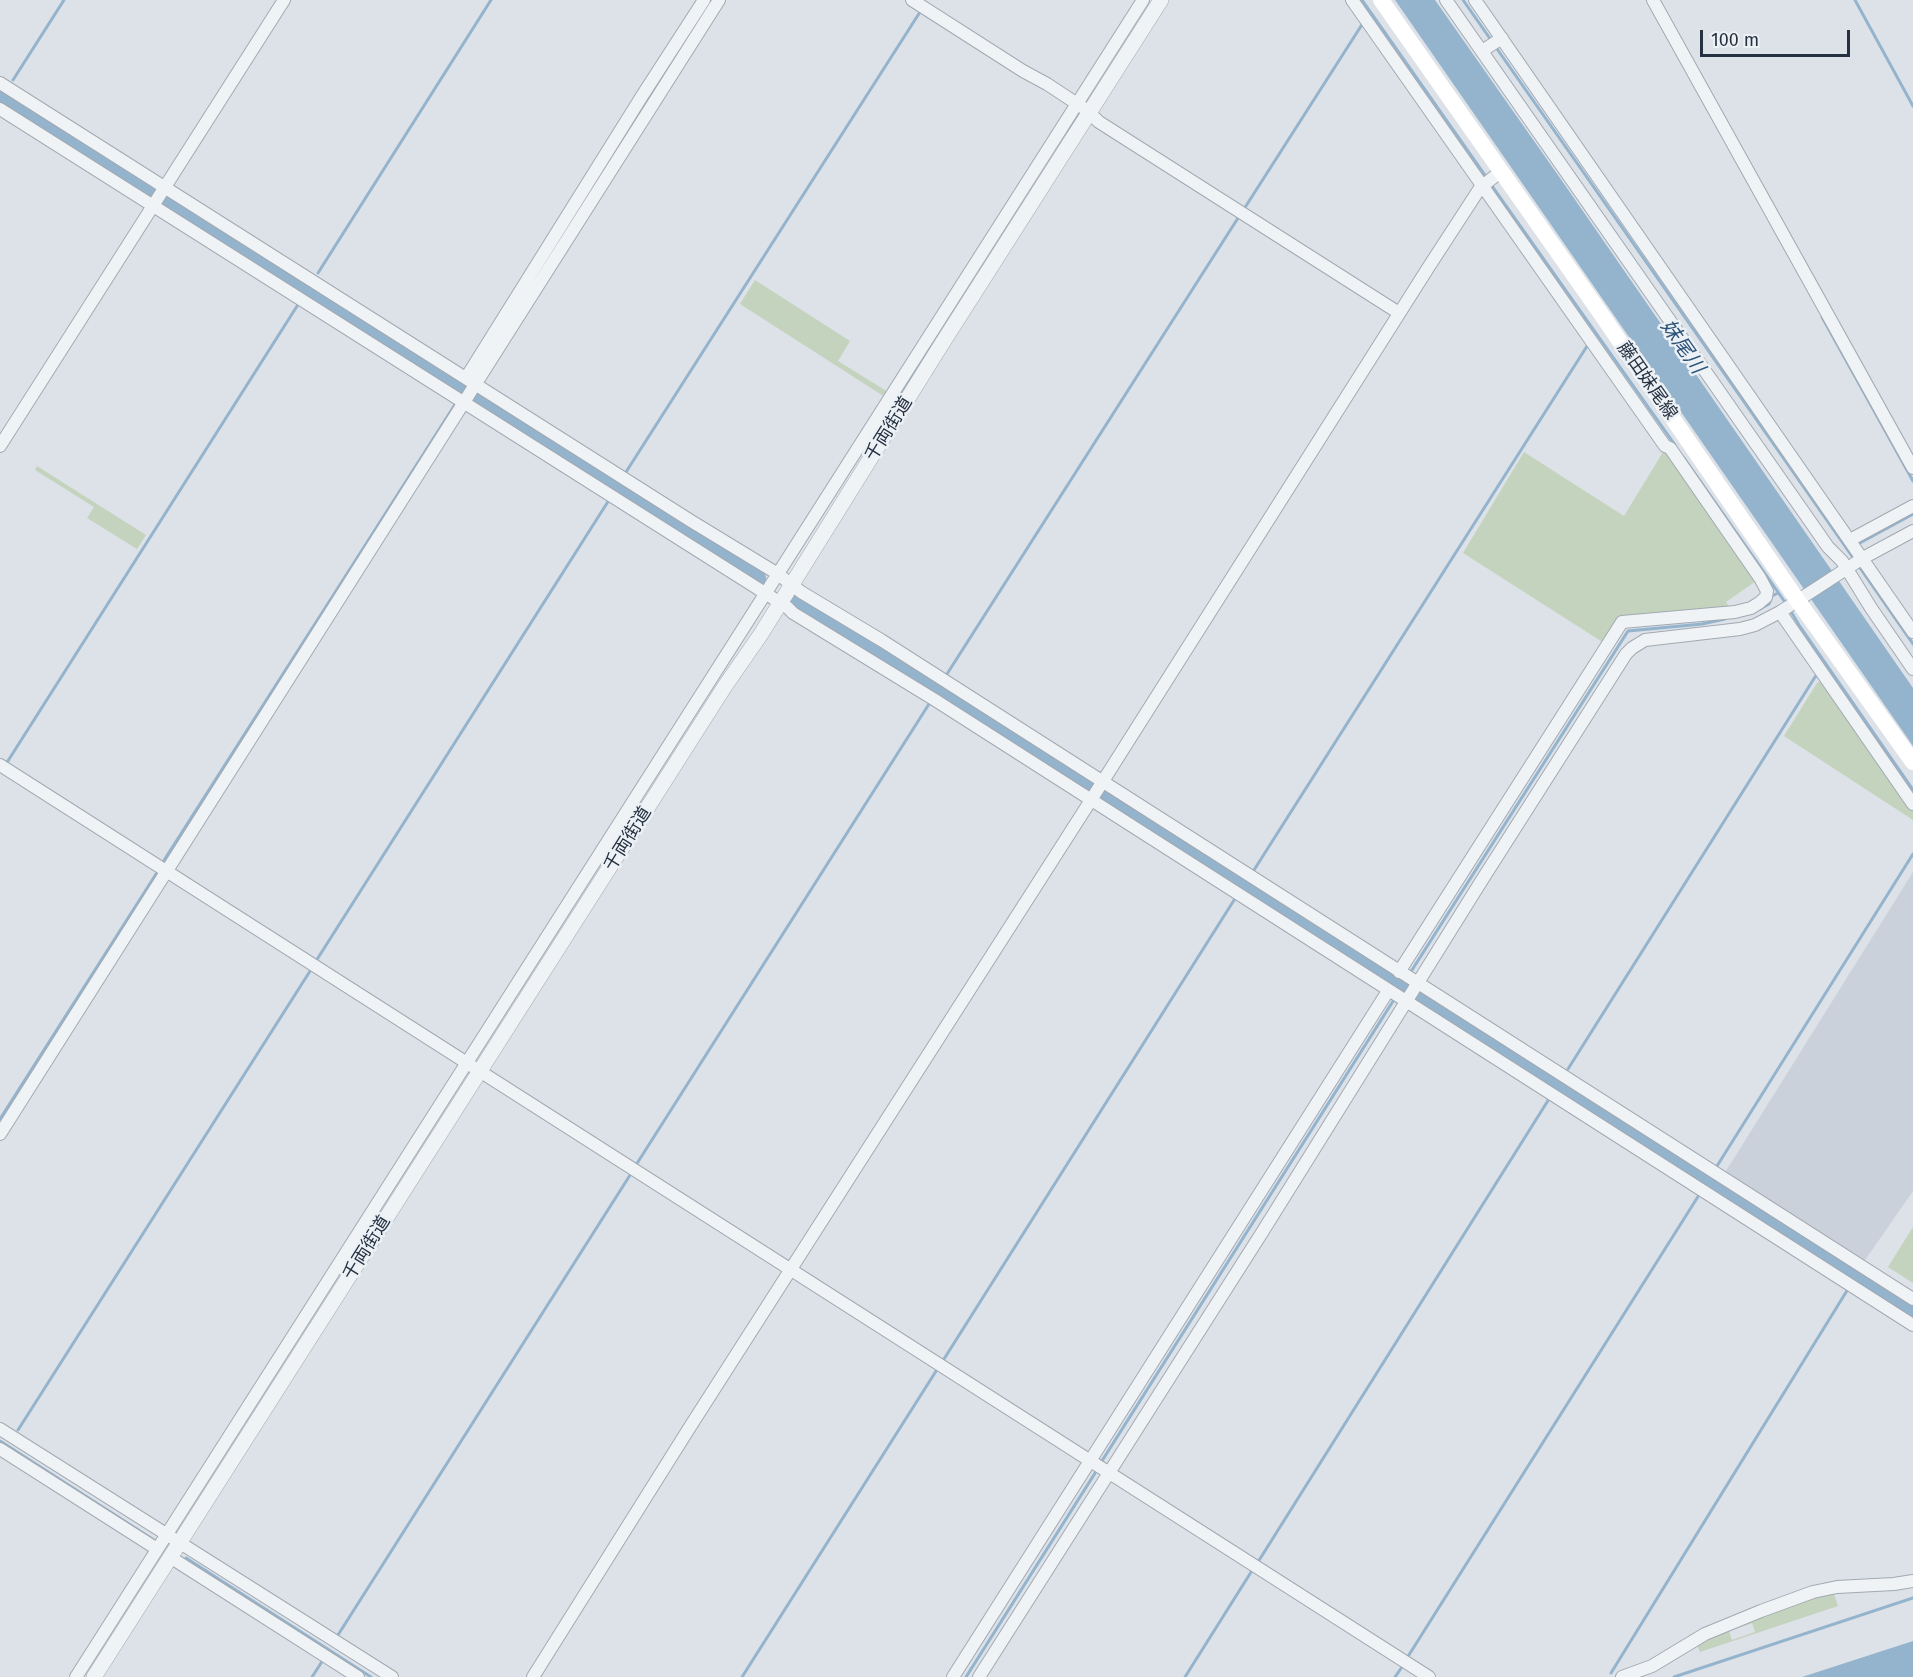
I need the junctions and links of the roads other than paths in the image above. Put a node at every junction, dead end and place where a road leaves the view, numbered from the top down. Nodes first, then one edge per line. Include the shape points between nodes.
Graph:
1 (284, 0) edge
2 (704, 0) edge
3 (719, 0) edge
4 (912, 0) edge
5 (1143, 0) edge
6 (1161, 0) edge
7 (1352, 0) edge
8 (1381, 0) edge
9 (1446, 0) edge
10 (1475, 0) edge
11 (1653, 0) edge
12 (1493, 44) junction
13 (0, 83) edge
14 (5, 103) edge
15 (1083, 108) junction
16 (1490, 179) junction
17 (155, 200) junction
18 (308, 296) junction
19 (1399, 313) junction
20 (472, 384) junction
21 (462, 400) junction
22 (0, 446) edge
23 (1913, 468) edge
24 (613, 486) junction
25 (1913, 506) edge
26 (1913, 531) edge
27 (1850, 540) junction
28 (1853, 565) junction
29 (778, 574) junction
30 (792, 584) junction
31 (766, 594) junction
32 (780, 602) junction
33 (1792, 605) junction
34 (1719, 621) junction
35 (1913, 632) edge
36 (1913, 669) edge
37 (941, 692) junction
38 (1558, 741) junction
39 (1913, 762) edge
40 (0, 765) edge
41 (1096, 792) junction
42 (1913, 804) edge
43 (162, 869) junction
44 (1248, 893) junction
45 (1399, 972) junction
46 (1404, 993) junction
47 (473, 1066) junction
48 (1562, 1090) junction
49 (0, 1134) edge
50 (1716, 1178) junction
51 (1708, 1191) dead end
52 (792, 1269) junction
53 (1913, 1299) edge
54 (1913, 1325) edge
55 (0, 1429) edge
56 (11, 1448) edge
57 (1100, 1466) junction
58 (173, 1538) junction
59 (164, 1553) junction
60 (1913, 1581) edge
61 (331, 1653) junction
62 (76, 1677) edge
63 (94, 1677) edge
64 (358, 1677) edge
65 (392, 1677) edge
66 (533, 1677) edge
67 (953, 1677) edge
68 (979, 1677) edge
69 (1429, 1677) edge
70 (1622, 1677) edge

1 - 17 street
2 - 20 street via 636,104
3 - 20 street
4 - 15 street
5 - 15 street
6 - 15 street, 千両街道
7 - 16 street
8 - 16 main road, 藤田妹尾線
9 - 12 street
10 - 12 street
11 - 23 street
12 - 27 street
12 - 28 street via 1828,547 1842,561
13 - 14 street
14 - 17 street
14 - 17 street
15 - 19 street via 1099,122
15 - 29 street
15 - 30 street, 千両街道
16 - 19 street
16 - 33 main road, 藤田妹尾線 via 1599,311
16 - 34 street via 1591,341 1670,448 1767,591 1766,597 1751,608
17 - 18 street
17 - 18 street
17 - 22 street
18 - 20 street
18 - 21 street
19 - 41 street
20 - 21 street
20 - 24 street
21 - 24 street
21 - 43 street
24 - 29 street
24 - 31 street
25 - 27 street
26 - 28 street
27 - 28 street
28 - 33 street
28 - 35 street
28 - 36 street via 1871,608
29 - 30 street
29 - 31 street
30 - 32 street, 千両街道
30 - 37 street
31 - 32 street
31 - 47 street
32 - 37 street via 793,613
32 - 47 street, 千両街道
33 - 34 street via 1749,627
33 - 39 main road, 藤田妹尾線
33 - 42 street via 1821,672
34 - 38 street via 1645,640 1632,648
34 - 38 street via 1622,622
37 - 41 street
37 - 41 street
38 - 45 street
38 - 46 street
40 - 43 street
41 - 44 street
41 - 44 street
41 - 52 street
43 - 47 street
43 - 49 street
44 - 45 street
44 - 46 street
45 - 46 street
46 - 48 street
46 - 48 street
46 - 57 street
46 - 57 street
47 - 52 street
47 - 58 street, 千両街道
48 - 50 street
48 - 54 street
50 - 51 street
50 - 53 street
52 - 57 street
52 - 66 street
55 - 56 street
56 - 58 street
56 - 59 street
57 - 67 street
57 - 68 street
57 - 69 street
58 - 59 street, 千両街道
58 - 61 street
59 - 61 street
59 - 62 street
59 - 63 street, 千両街道
60 - 70 street via 1813,1592 1705,1634 1652,1666
61 - 64 street
61 - 65 street

